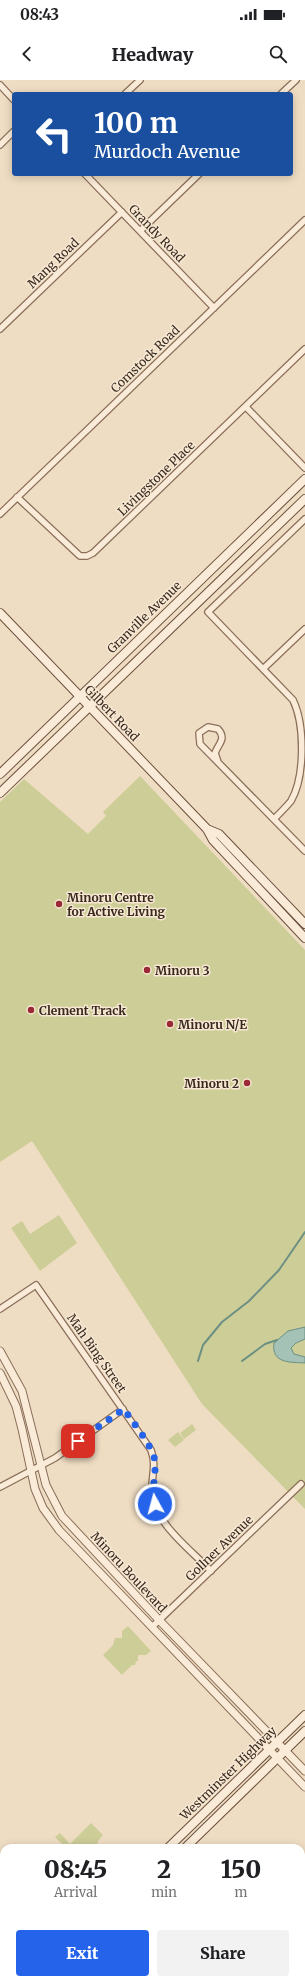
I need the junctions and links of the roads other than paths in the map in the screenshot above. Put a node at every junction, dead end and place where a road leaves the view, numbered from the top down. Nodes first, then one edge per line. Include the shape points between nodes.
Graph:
1 (140, 80) edge
2 (296, 80) edge
3 (0, 85) edge
4 (127, 92) edge
5 (283, 92) edge
6 (12, 98) edge
7 (12, 133) edge
8 (0, 145) edge
9 (87, 176) edge
10 (196, 176) edge
11 (122, 212) junction
12 (305, 220) edge
13 (140, 231) junction
14 (214, 308) junction
15 (0, 330) edge
16 (305, 349) edge
17 (246, 407) junction
18 (305, 468) edge
19 (305, 479) edge
20 (17, 497) junction
21 (305, 499) edge
22 (0, 514) edge
23 (305, 519) edge
24 (0, 613) edge
25 (305, 629) edge
26 (264, 669) junction
27 (80, 697) junction
28 (89, 706) junction
29 (218, 762) junction
30 (0, 774) edge
31 (0, 793) edge
32 (274, 819) junction
33 (207, 829) junction
34 (305, 851) edge
35 (305, 924) edge
36 (305, 938) edge
37 (0, 1309) edge
38 (0, 1351) edge
39 (0, 1373) edge
40 (124, 1409) junction
41 (41, 1465) junction
42 (30, 1470) junction
43 (301, 1484) dead end
44 (0, 1488) edge
45 (211, 1571) junction
46 (159, 1620) junction
47 (152, 1627) junction
48 (305, 1715) edge
49 (305, 1731) edge
50 (277, 1742) junction
51 (269, 1749) junction
52 (285, 1750) junction
53 (277, 1758) junction
54 (305, 1771) edge
55 (305, 1787) edge
56 (172, 1844) edge
57 (189, 1844) edge

1 - 4 street
2 - 5 street
3 - 6 street
7 - 8 street
9 - 11 street, Grandy Road
10 - 13 street
11 - 13 street, Grandy Road
11 - 15 street, Mang Road
12 - 14 street, Comstock Road
13 - 14 street, Grandy Road
14 - 20 street, Comstock Road
16 - 17 street, Livingstone Place
17 - 18 street
17 - 20 street, Livingstone Place via 87,556 80,556
19 - 27 main road, Granville Avenue
20 - 22 street, Comstock Road
21 - 28 main road
23 - 26 street via 208,612
24 - 27 main road, Gilbert Road
25 - 26 street
26 - 32 street via 293,700 301,729 301,764 296,789 291,800
27 - 28 main road, Gilbert Road
27 - 30 main road, Granville Avenue
28 - 31 main road
28 - 33 main road, Gilbert Road
29 - 29 street via 215,753 222,736 218,729 208,727 201,730 199,741
29 - 32 street
32 - 34 street
33 - 35 main road, Gilbert Road via 219,834
33 - 36 main road, Gilbert Road via 212,840
37 - 40 street, Mah Bing Street via 36,1285 104,1385
38 - 41 street, Minoru Boulevard via 22,1391
39 - 42 street, Minoru Boulevard via 16,1406
40 - 41 street via 55,1458
40 - 45 street, Mah Bing Street via 155,1460 152,1492 159,1516
41 - 42 street
41 - 46 street, Minoru Boulevard via 46,1486 62,1516
42 - 44 street
42 - 47 street, Minoru Boulevard via 43,1508 59,1530
43 - 45 street, Gollner Avenue
45 - 46 street, Gollner Avenue
46 - 47 street, Gollner Avenue
46 - 50 street, Minoru Boulevard
47 - 51 street, Minoru Boulevard
48 - 50 main road, Westminster Highway
49 - 52 main road, Westminster Highway
50 - 51 main road, Westminster Highway
50 - 52 street, Minoru Boulevard
51 - 53 street, Minoru Boulevard
51 - 56 main road, Westminster Highway
52 - 53 main road, Westminster Highway
52 - 54 street, Minoru Boulevard
53 - 55 street, Minoru Boulevard
53 - 57 main road, Westminster Highway

